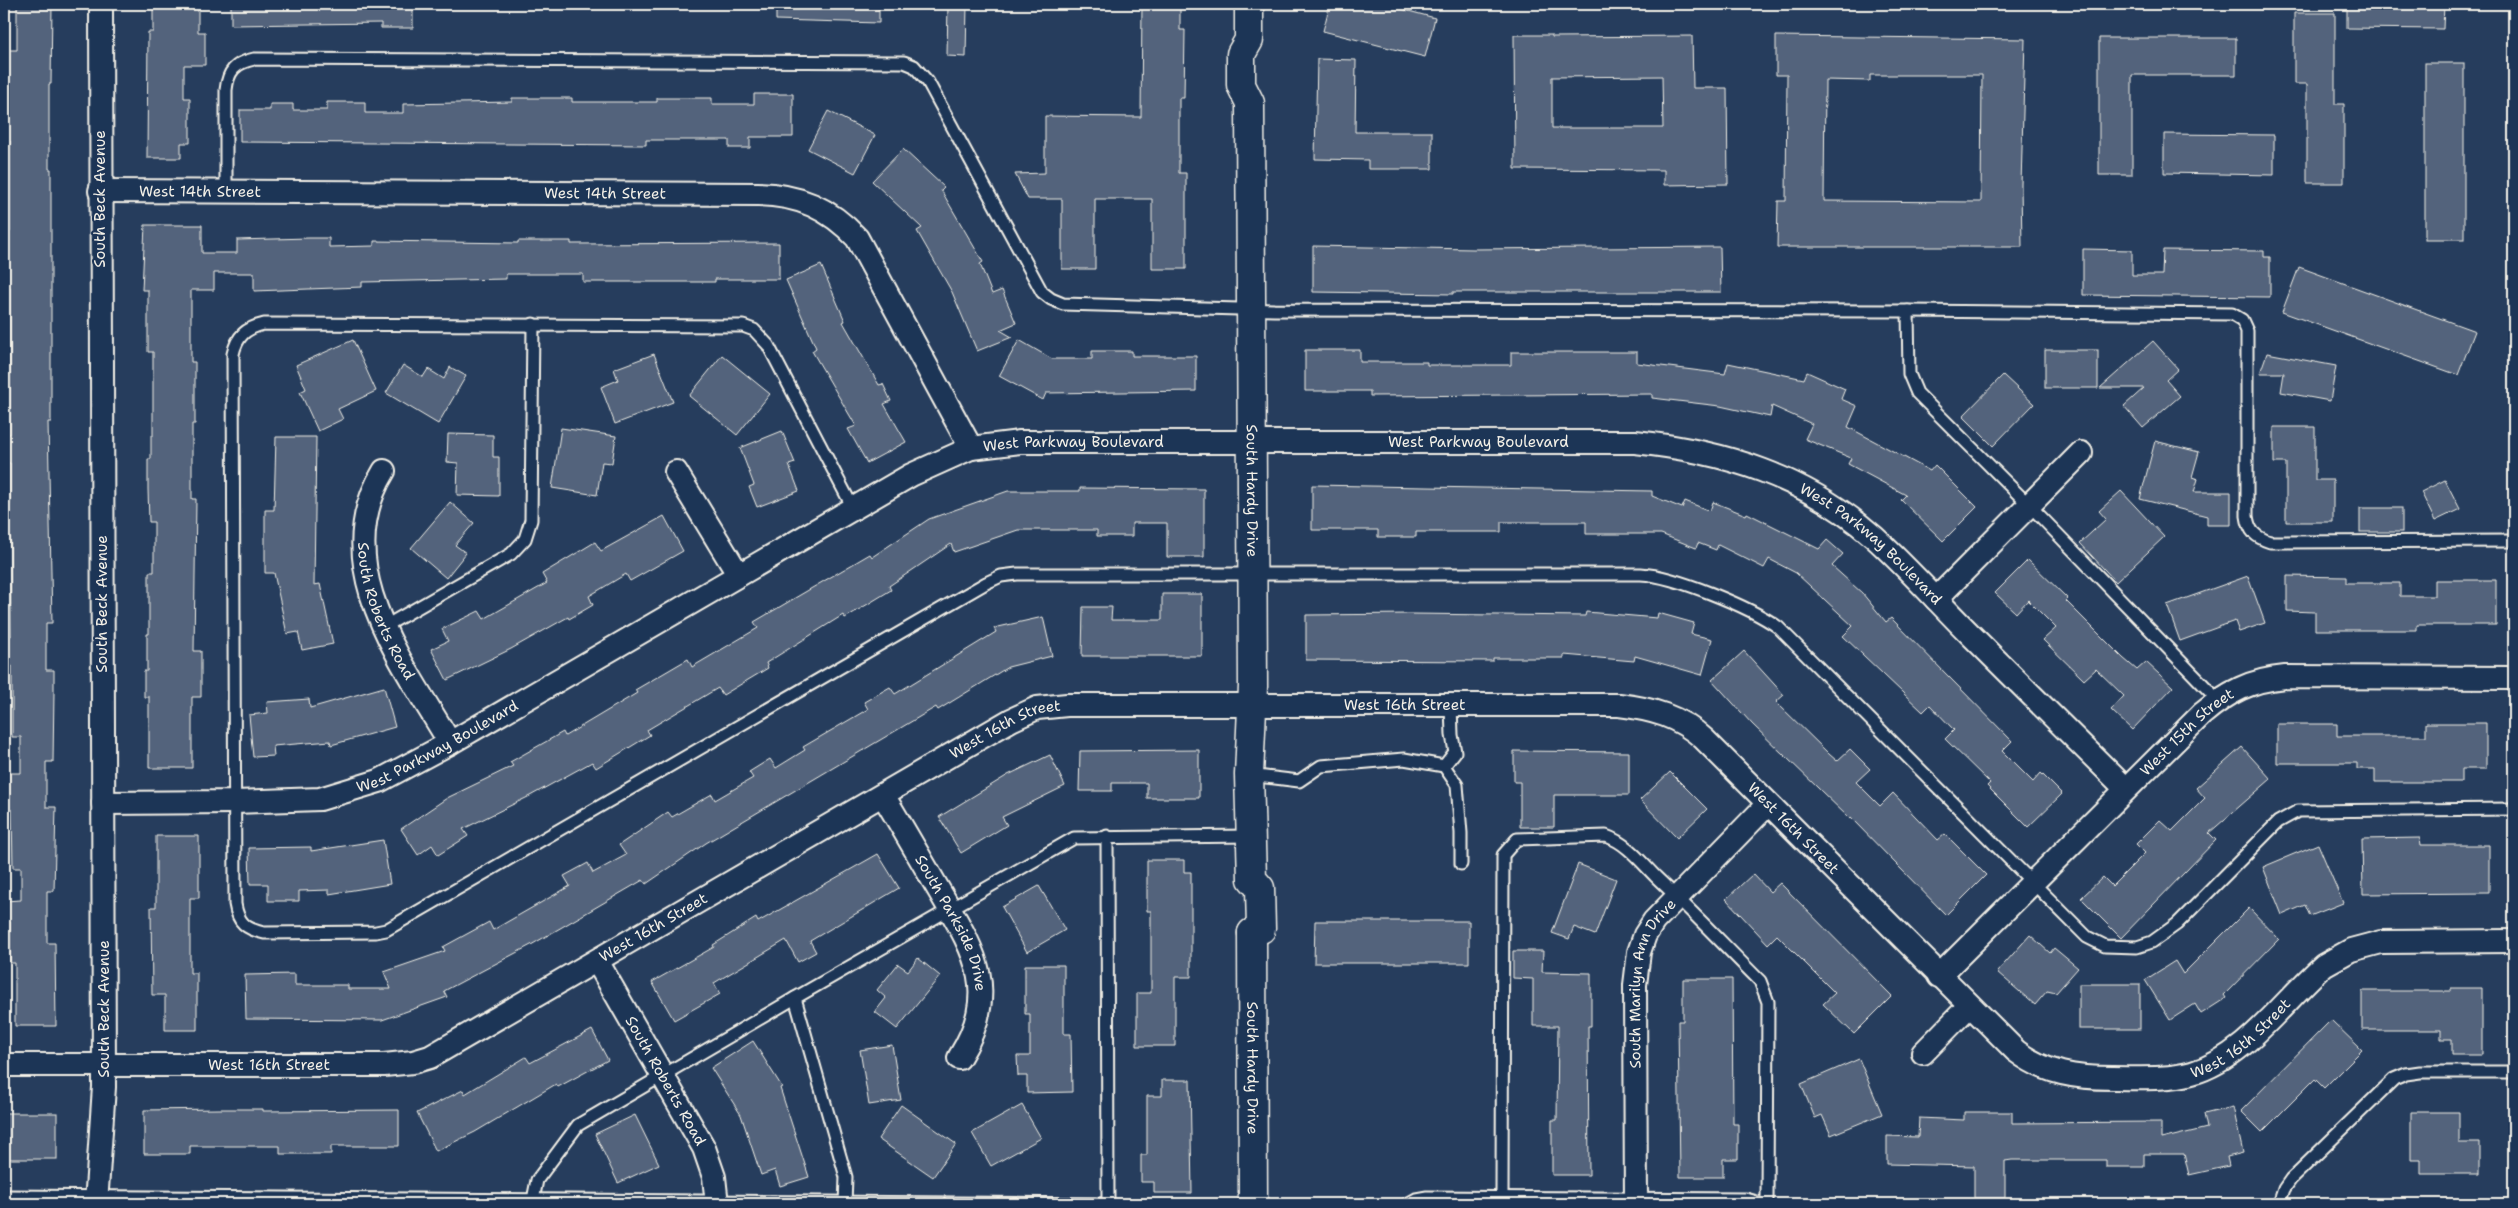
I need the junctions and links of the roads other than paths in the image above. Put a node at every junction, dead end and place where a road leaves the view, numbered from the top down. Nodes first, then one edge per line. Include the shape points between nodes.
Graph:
1 (100, 4) edge
2 (1249, 4) edge
3 (100, 191) junction
4 (226, 191) junction
5 (1252, 308) junction
6 (1908, 311) junction
7 (532, 324) junction
8 (1252, 441) junction
9 (971, 448) junction
10 (2081, 453) dead end
11 (384, 471) dead end
12 (676, 472) dead end
13 (2030, 506) junction
14 (854, 508) junction
15 (2514, 541) edge
16 (1253, 573) junction
17 (738, 574) junction
18 (1936, 599) junction
19 (382, 628) junction
20 (2514, 678) edge
21 (2218, 700) junction
22 (1252, 704) junction
23 (1451, 705) junction
24 (450, 743) junction
25 (1444, 766) junction
26 (1249, 775) junction
27 (2126, 789) junction
28 (883, 795) junction
29 (235, 802) junction
30 (103, 803) junction
31 (1768, 804) junction
32 (2514, 809) edge
33 (1107, 836) junction
34 (1252, 836) junction
35 (1461, 864) dead end
36 (2032, 881) junction
37 (1676, 896) junction
38 (950, 908) junction
39 (2514, 941) edge
40 (597, 961) junction
41 (1939, 976) junction
42 (795, 998) junction
43 (1969, 1006) junction
44 (1923, 1053) dead end
45 (959, 1058) dead end
46 (4, 1065) edge
47 (104, 1066) junction
48 (2514, 1072) edge
49 (662, 1074) junction
50 (4, 1196) edge
51 (1502, 1197) junction
52 (533, 1200) junction
53 (96, 1201) edge
54 (1636, 1201) edge
55 (717, 1203) edge
56 (845, 1203) edge
57 (1108, 1204) edge
58 (1253, 1204) edge
59 (1407, 1204) edge
60 (1765, 1204) edge
61 (2279, 1204) edge

1 - 3 street, South Beck Avenue
2 - 5 street, South Hardy Drive via 1249,40 1241,54 1241,85 1250,103
3 - 4 street, West 14th Street
3 - 30 street, South Beck Avenue
4 - 5 lane via 227,78 242,61 898,61 914,66 928,82 1042,292 1051,299 1077,306
4 - 9 street, West 14th Street via 758,194 797,198 830,213 857,238
5 - 6 lane
5 - 8 street, South Hardy Drive
6 - 13 lane via 1908,374 1918,394
6 - 15 lane via 2232,314 2242,320 2248,336 2247,516 2253,533 2270,542
7 - 14 lane via 732,324 754,330 768,345
7 - 19 lane via 531,520 525,539 511,554
7 - 29 lane via 264,324 242,333 235,343
8 - 9 street, West Parkway Boulevard via 1020,442
8 - 16 street, South Hardy Drive
8 - 18 street, West Parkway Boulevard via 1636,442 1715,454 1767,471 1835,508 1874,538
9 - 14 street, West Parkway Boulevard via 925,467
10 - 13 street
11 - 19 street, South Roberts Road via 370,498 364,526 368,584
12 - 17 street
13 - 18 street
13 - 21 lane
14 - 17 street, West Parkway Boulevard
16 - 22 street, South Hardy Drive
16 - 29 lane via 1017,574 993,580 386,930 264,933 243,925 235,904
16 - 36 lane via 1641,574 1669,578 1758,614 1778,627
17 - 24 street, West Parkway Boulevard
18 - 27 street, West Parkway Boulevard
19 - 24 street, South Roberts Road
20 - 21 street, West 15th Street via 2285,676 2249,683
21 - 27 street, West 15th Street
22 - 23 street, West 16th Street
22 - 26 street, South Hardy Drive
22 - 28 street, West 16th Street via 1067,704 1037,708 1010,720
23 - 25 lane via 1455,752
23 - 31 street, West 16th Street via 1619,705 1658,711 1692,728
24 - 29 street, West Parkway Boulevard via 396,773 340,794 299,801
25 - 26 lane via 1404,759 1321,766 1299,781
25 - 35 lane via 1457,785
26 - 34 street, South Hardy Drive
27 - 36 street, West 15th Street
28 - 38 street, South Parkside Drive
28 - 40 street, West 16th Street
29 - 30 street, West Parkway Boulevard
30 - 47 street, South Beck Avenue
31 - 37 street, South Marilyn Ann Drive
31 - 41 street, West 16th Street
32 - 36 lane via 2298,811 2278,822 2178,924 2152,942 2137,947 2106,946 2092,941
33 - 34 lane
33 - 38 lane via 1083,836 1065,842
33 - 57 lane
34 - 58 street, South Hardy Drive via 1252,879 1242,886 1243,928 1252,933
36 - 41 street, West 15th Street
37 - 51 lane via 1625,846 1606,836 1517,839 1502,855
37 - 54 street, South Marilyn Ann Drive via 1645,935 1636,969
37 - 60 lane via 1760,981 1765,991 1768,1002
38 - 42 lane
38 - 45 street, South Parkside Drive via 974,956 981,990 977,1025
39 - 43 street, West 16th Street via 2395,941 2351,950 2319,970 2229,1056 2199,1071 2166,1078 2083,1078 2043,1068 2016,1051
40 - 47 street, West 16th Street via 444,1050 413,1062
40 - 49 street, South Roberts Road
41 - 43 street, West 16th Street
42 - 49 lane
42 - 56 lane via 846,1177
43 - 44 street
46 - 47 street, West 16th Street
47 - 53 street, South Beck Avenue
48 - 61 lane via 2420,1072 2394,1080 2291,1179
49 - 52 lane via 578,1125 537,1180
49 - 55 street, South Roberts Road via 704,1148 714,1177
50 - 53 lane
51 - 54 lane
51 - 59 lane via 1427,1197
52 - 53 lane
52 - 55 lane
54 - 60 lane via 1746,1199
55 - 56 lane
56 - 57 lane

